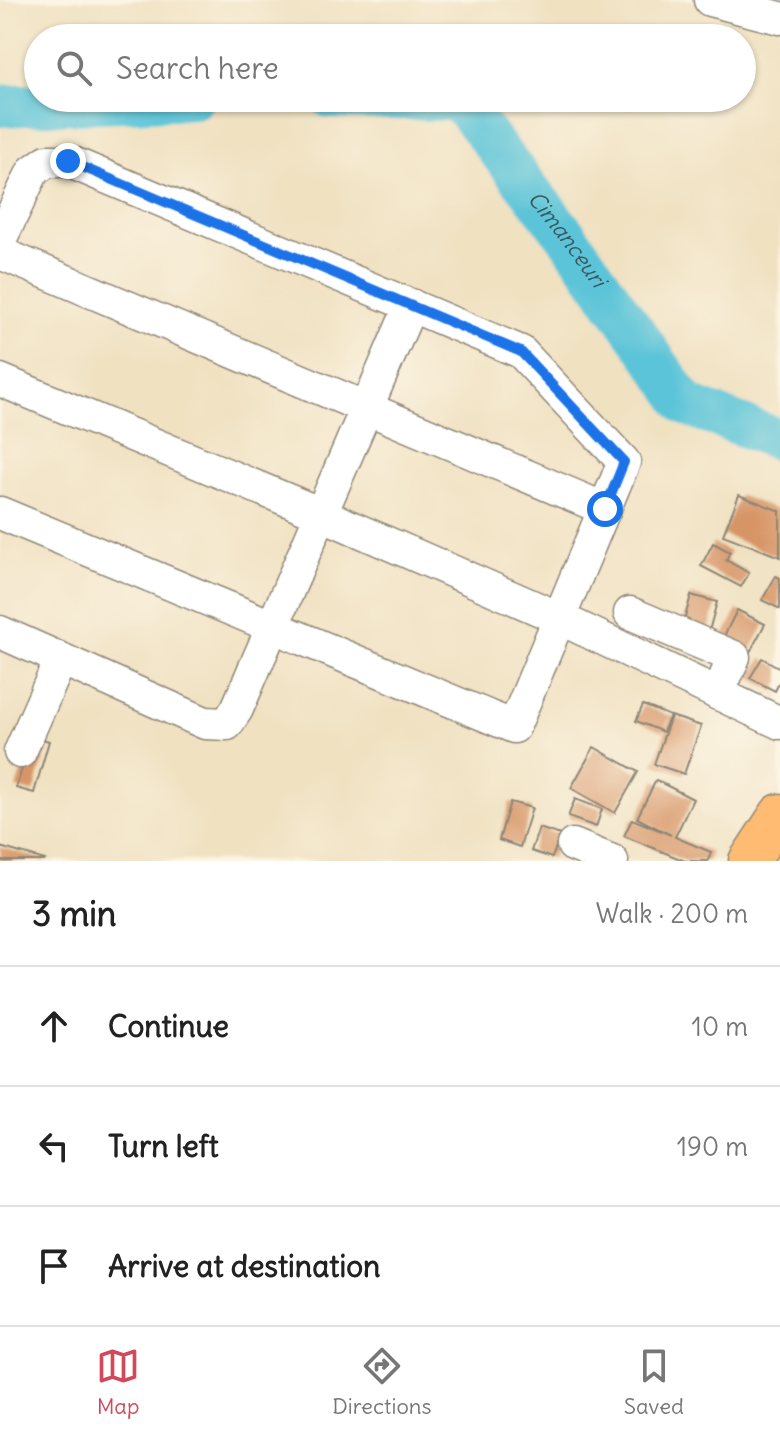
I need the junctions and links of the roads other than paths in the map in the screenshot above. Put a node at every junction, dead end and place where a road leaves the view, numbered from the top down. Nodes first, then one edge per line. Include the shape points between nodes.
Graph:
1 (710, 0) edge
2 (780, 18) edge
3 (0, 240) edge
4 (0, 253) edge
5 (411, 305) junction
6 (0, 380) edge
7 (366, 408) junction
8 (605, 509) junction
9 (321, 514) junction
10 (1, 515) edge
11 (630, 613) dead end
12 (559, 618) junction
13 (272, 626) junction
14 (0, 632) edge
15 (61, 659) junction
16 (718, 694) junction
17 (780, 723) edge
18 (20, 752) dead end
19 (780, 814) edge
20 (573, 845) dead end
21 (612, 861) edge
22 (749, 861) edge

1 - 2 street
3 - 5 street via 33,171 47,161 68,161
4 - 7 street
5 - 7 street
5 - 8 street via 521,352 624,462
6 - 9 street
7 - 8 street
7 - 9 street
8 - 12 street
9 - 12 street
9 - 13 street
10 - 13 street
11 - 16 street via 734,657
12 - 13 street via 514,727
12 - 16 street
13 - 15 street via 227,724 205,723
14 - 15 street
15 - 18 street
16 - 17 street
19 - 22 main road
20 - 21 street

